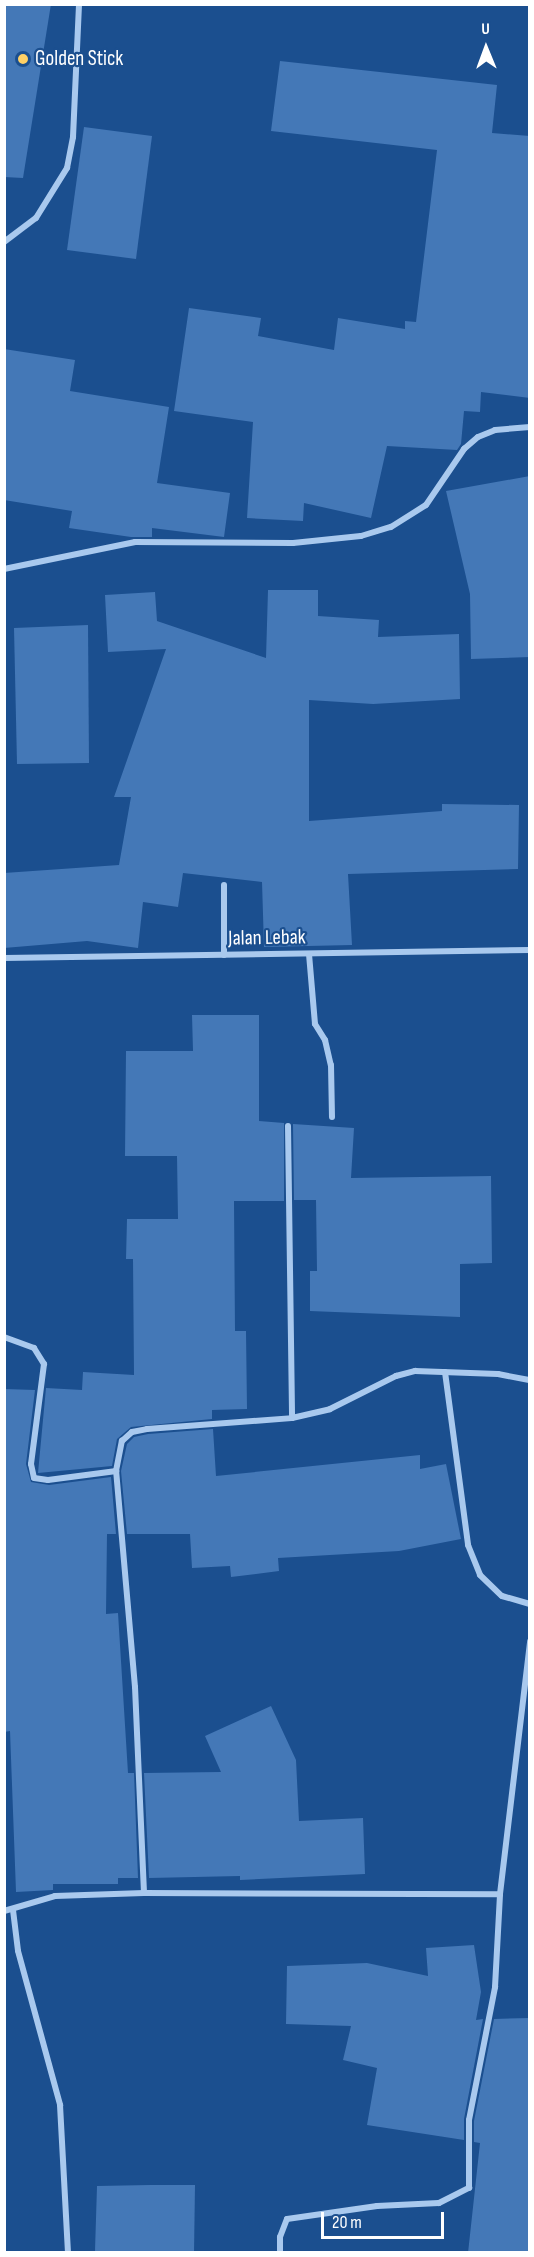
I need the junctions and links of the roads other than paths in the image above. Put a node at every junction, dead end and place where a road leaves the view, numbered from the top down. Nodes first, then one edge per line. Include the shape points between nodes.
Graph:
1 (79, 4) edge
2 (4, 242) edge
3 (530, 427) edge
4 (4, 569) edge
5 (224, 885) dead end
6 (530, 950) edge
7 (309, 954) junction
8 (224, 955) junction
9 (4, 958) edge
10 (332, 1117) dead end
11 (288, 1126) dead end
12 (4, 1337) edge
13 (446, 1372) junction
14 (530, 1380) edge
15 (292, 1418) junction
16 (116, 1471) junction
17 (530, 1604) edge
18 (530, 1641) edge
19 (144, 1893) junction
20 (500, 1894) junction
21 (13, 1910) junction
22 (4, 1911) edge
23 (68, 2253) edge
24 (280, 2253) edge

1 - 2 street via 74,137 67,168 36,218
3 - 4 street via 495,430 478,437 464,449 426,505 391,528 361,536 293,543 135,542
5 - 8 street
6 - 7 street, Jalan Lebak
7 - 8 street, Jalan Lebak
7 - 10 street via 315,1024 325,1040 331,1065
8 - 9 street, Jalan Lebak
11 - 15 street
12 - 16 street via 34,1348 44,1364 31,1464 34,1478 48,1480
13 - 14 street
13 - 15 street via 396,1376 350,1401
13 - 17 street via 468,1545 480,1575 487,1582 502,1596
15 - 16 street via 132,1432 122,1441
16 - 19 street via 135,1687
18 - 20 street
19 - 20 street
19 - 21 street via 55,1896 21,1904
20 - 24 street via 495,1987 469,2120 469,2188 440,2203 376,2206 287,2219 280,2237
21 - 22 street
21 - 23 street via 18,1951 60,2105

